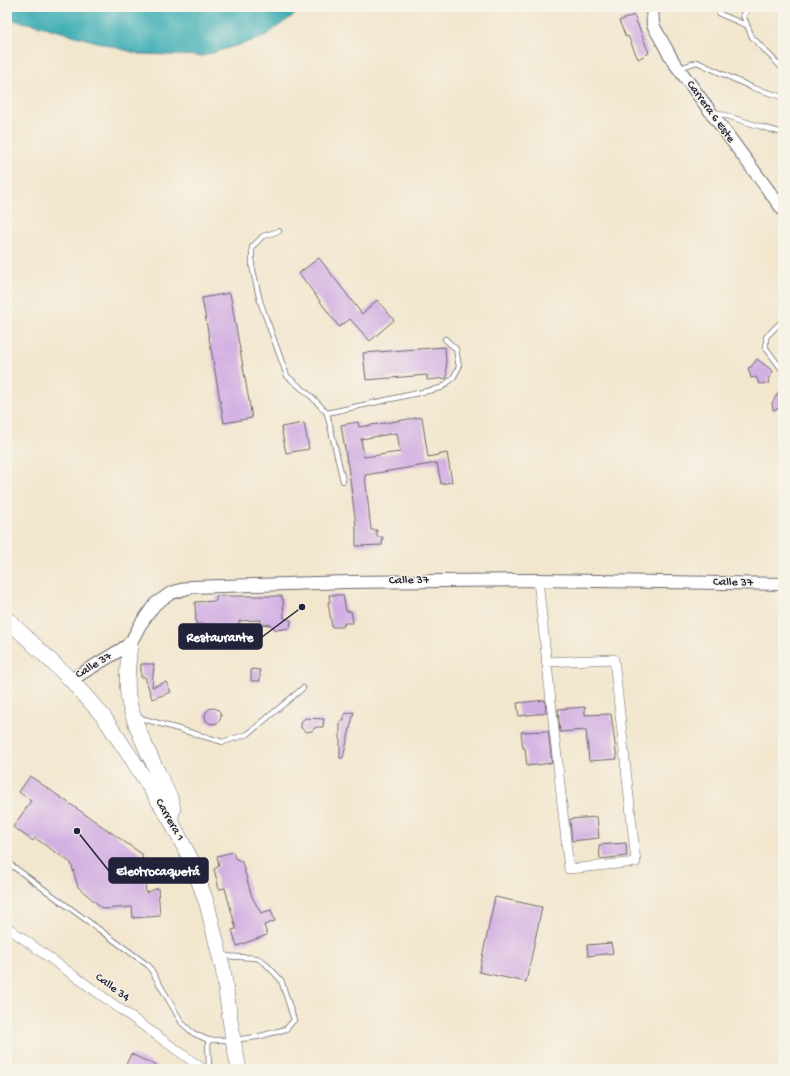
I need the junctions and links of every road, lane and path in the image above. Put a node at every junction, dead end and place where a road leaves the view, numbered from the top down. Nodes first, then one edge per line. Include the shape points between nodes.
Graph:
1 (652, 7) edge
2 (717, 7) edge
3 (750, 7) edge
4 (776, 7) edge
5 (783, 9) edge
6 (746, 25) junction
7 (678, 69) junction
8 (783, 69) edge
9 (783, 97) edge
10 (710, 111) junction
11 (783, 133) edge
12 (783, 210) edge
13 (279, 231) dead end
14 (783, 320) edge
15 (445, 339) dead end
16 (783, 371) edge
17 (327, 413) junction
18 (343, 481) dead end
19 (538, 580) junction
20 (783, 584) edge
21 (7, 619) edge
22 (130, 644) junction
23 (546, 662) junction
24 (71, 680) junction
25 (303, 688) dead end
26 (134, 716) junction
27 (170, 819) junction
28 (7, 862) edge
29 (7, 927) edge
30 (220, 956) junction
31 (208, 1040) junction
32 (233, 1040) junction
33 (203, 1069) edge
34 (209, 1069) edge
35 (239, 1069) edge

1 - 7 street, Carrera 6 Este via 653,25
2 - 6 lane via 720,14
3 - 6 lane via 743,15
4 - 5 lane
6 - 8 lane via 752,37
7 - 9 lane via 698,62 753,88
7 - 10 street, Carrera 6 Este
10 - 11 lane
10 - 12 street, Carrera 6 Este
13 - 17 lane via 263,236 252,247 252,266 260,301 287,376
14 - 16 lane via 766,337 766,348
15 - 17 lane via 456,349 458,367 453,378 441,388
17 - 18 lane
19 - 20 street, Calle 37
19 - 22 street, Calle 37 via 191,587 171,593 155,604
19 - 23 street
21 - 24 main road, Carrera 1
22 - 24 street, Calle 37
22 - 26 main road via 127,676 130,705
23 - 23 street via 614,659 636,862 569,869
24 - 27 main road, Carrera 1 via 103,716
25 - 26 lane via 248,734 223,742
26 - 27 main road via 171,800 173,809
27 - 30 main road, Carrera 1 via 192,862 207,904
28 - 31 lane via 149,966 182,1023 193,1033
29 - 33 street, Calle 34
30 - 32 main road, Carrera 1
30 - 32 lane via 257,958 264,962 281,980 294,1020 286,1029
31 - 32 lane
31 - 34 lane
32 - 35 main road, Carrera 1

